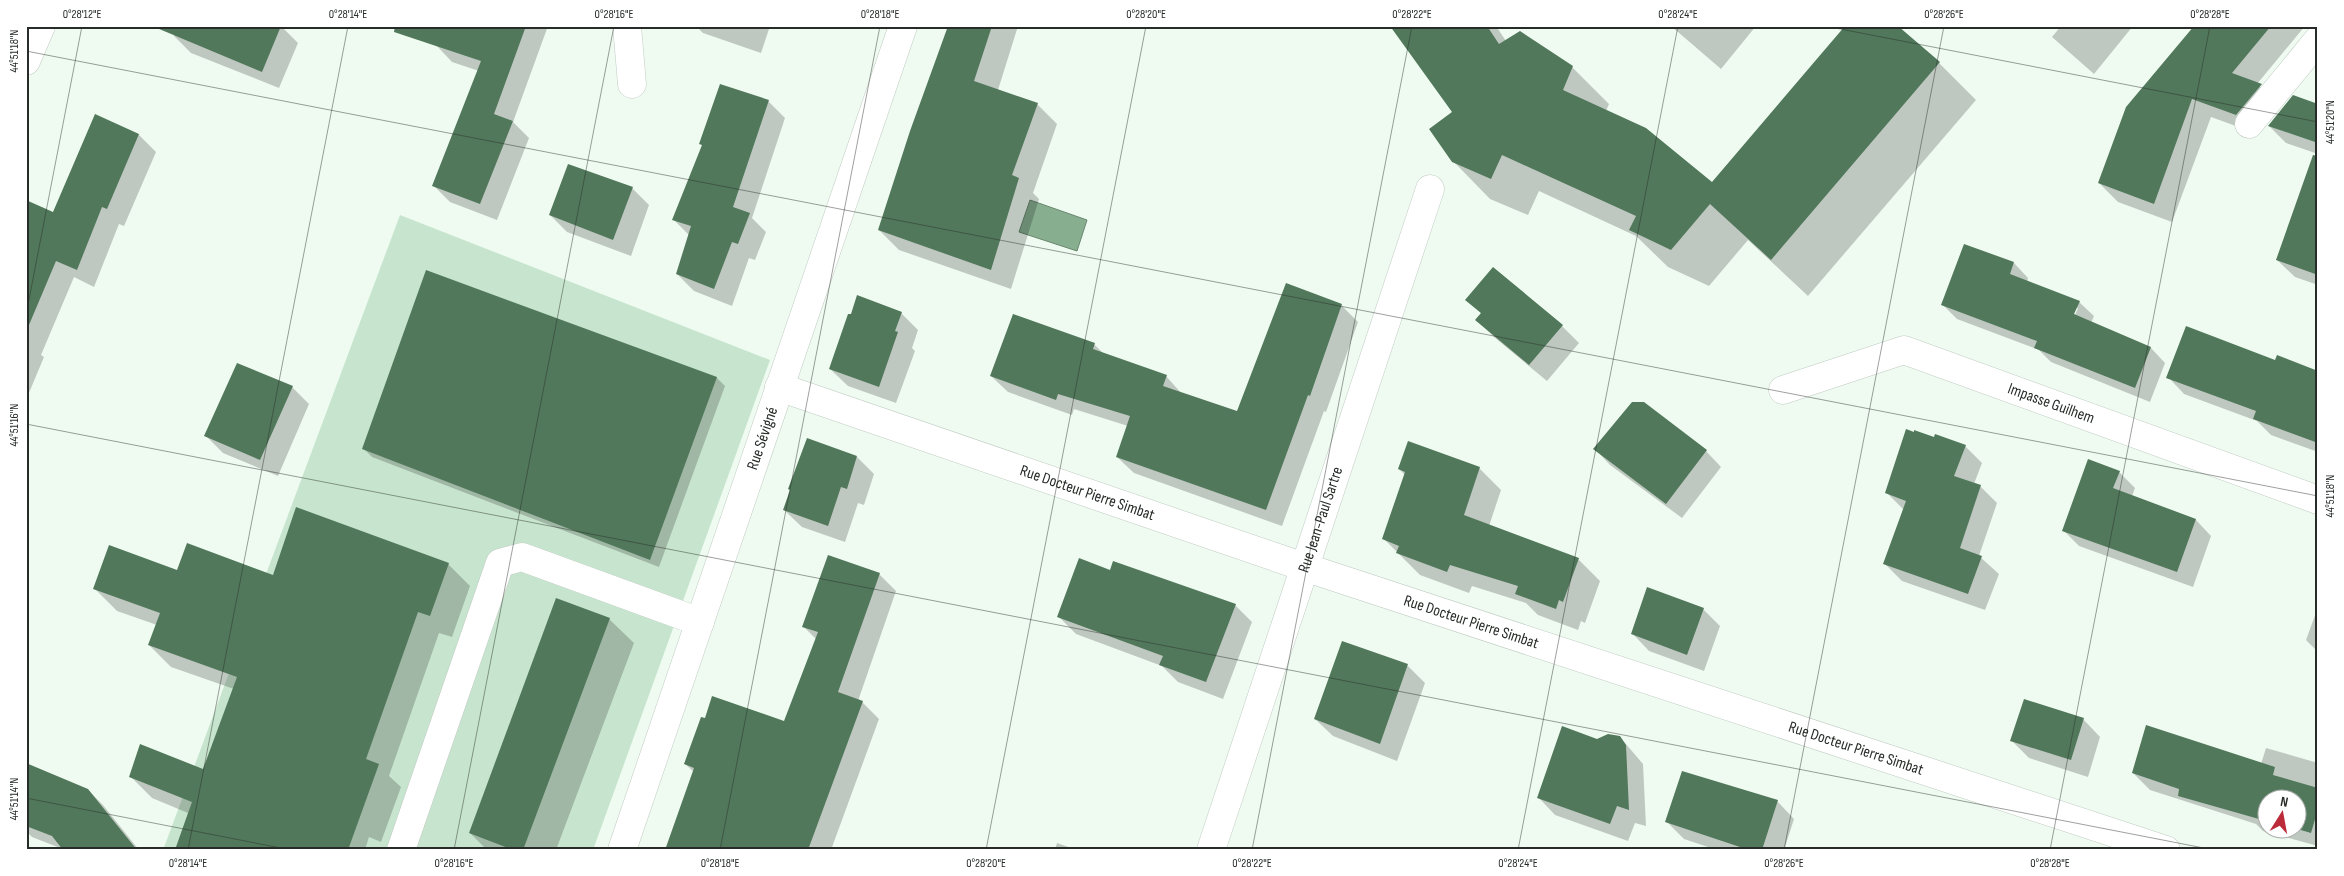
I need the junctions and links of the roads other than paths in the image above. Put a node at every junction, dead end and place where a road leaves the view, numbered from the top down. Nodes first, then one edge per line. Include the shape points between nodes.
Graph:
1 (41, 26) edge
2 (627, 26) edge
3 (903, 26) edge
4 (2318, 40) edge
5 (26, 61) edge
6 (632, 84) dead end
7 (2249, 124) dead end
8 (1430, 189) dead end
9 (779, 387) junction
10 (1783, 390) dead end
11 (2318, 500) edge
12 (1304, 568) junction
13 (700, 622) junction
14 (401, 850) edge
15 (622, 850) edge
16 (1211, 850) edge
17 (2166, 850) edge

1 - 5 street
2 - 6 street
3 - 9 street, Rue Sévigné
4 - 7 street
8 - 12 street, Rue Jean-Paul Sartre
9 - 12 street, Rue Docteur Pierre Simbat
9 - 13 street, Rue Sévigné
10 - 11 street, Impasse Guilhem via 1904,350
12 - 16 street, Rue Jean-Paul Sartre
12 - 17 street, Rue Docteur Pierre Simbat
13 - 14 street via 522,557 500,563
13 - 15 street, Rue Sévigné

